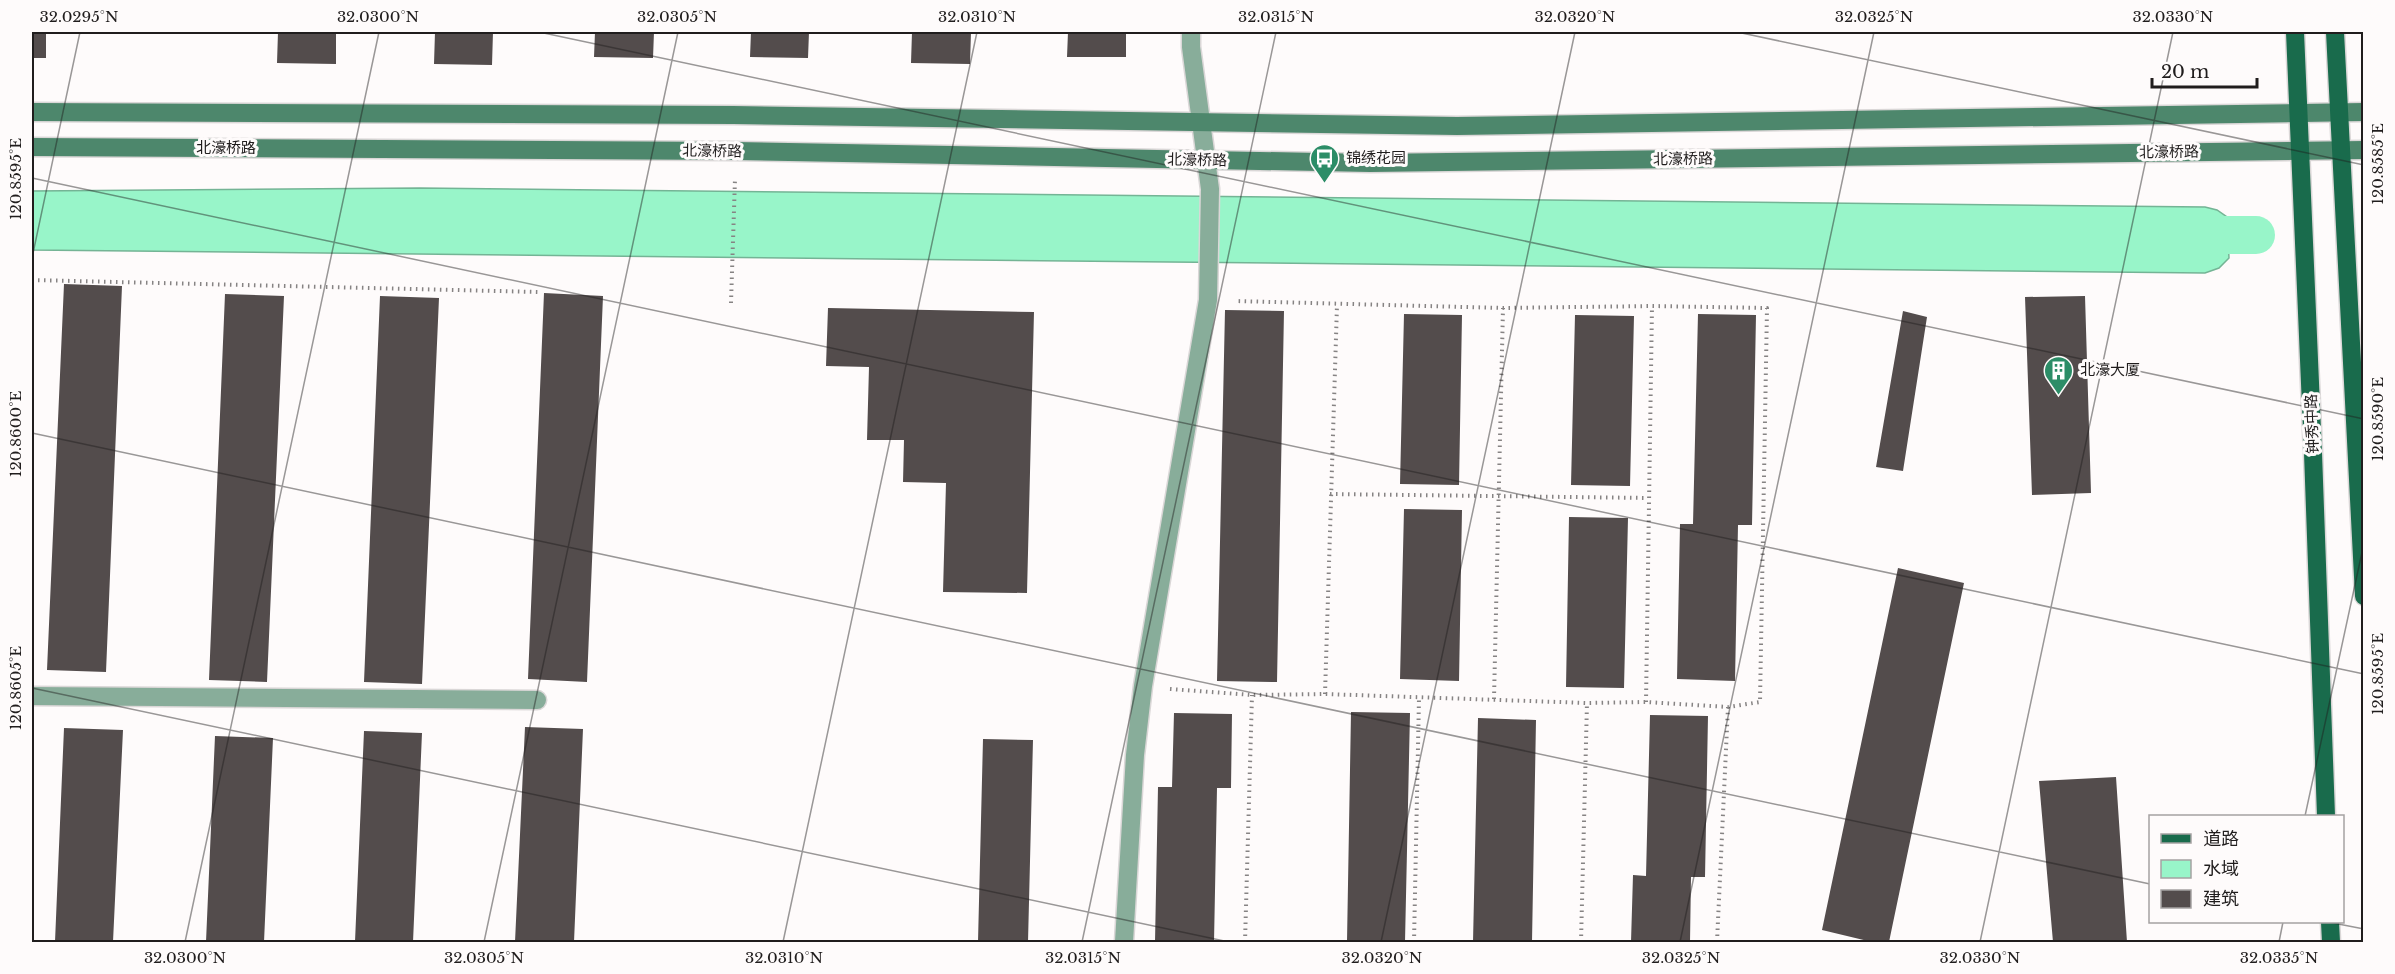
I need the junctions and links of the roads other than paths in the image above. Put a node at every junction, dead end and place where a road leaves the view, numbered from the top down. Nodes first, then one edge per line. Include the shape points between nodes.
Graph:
1 (1191, 32) edge
2 (2295, 32) edge
3 (2335, 32) edge
4 (32, 112) edge
5 (2339, 112) junction
6 (2364, 112) edge
7 (2299, 113) junction
8 (1202, 120) junction
9 (32, 147) edge
10 (2301, 150) junction
11 (2341, 150) junction
12 (2364, 150) edge
13 (1207, 161) junction
14 (2364, 596) edge
15 (32, 696) edge
16 (537, 700) dead end
17 (2326, 815) edge
18 (2330, 923) edge
19 (1124, 942) edge
20 (2331, 942) edge

1 - 8 street
2 - 7 main road, 钟秀中路
3 - 5 main road
4 - 8 main road
5 - 6 main road
5 - 7 main road
5 - 11 main road
7 - 8 main road via 1457,126
7 - 10 main road, 钟秀中路
8 - 13 street
9 - 13 main road, 北濠桥路 via 723,151
10 - 11 main road, 北濠桥路
10 - 13 main road, 北濠桥路 via 1370,163
10 - 17 main road, 钟秀中路
11 - 12 main road, 北濠桥路
11 - 14 main road
13 - 19 street via 1208,292 1143,686
15 - 16 street
18 - 20 main road

